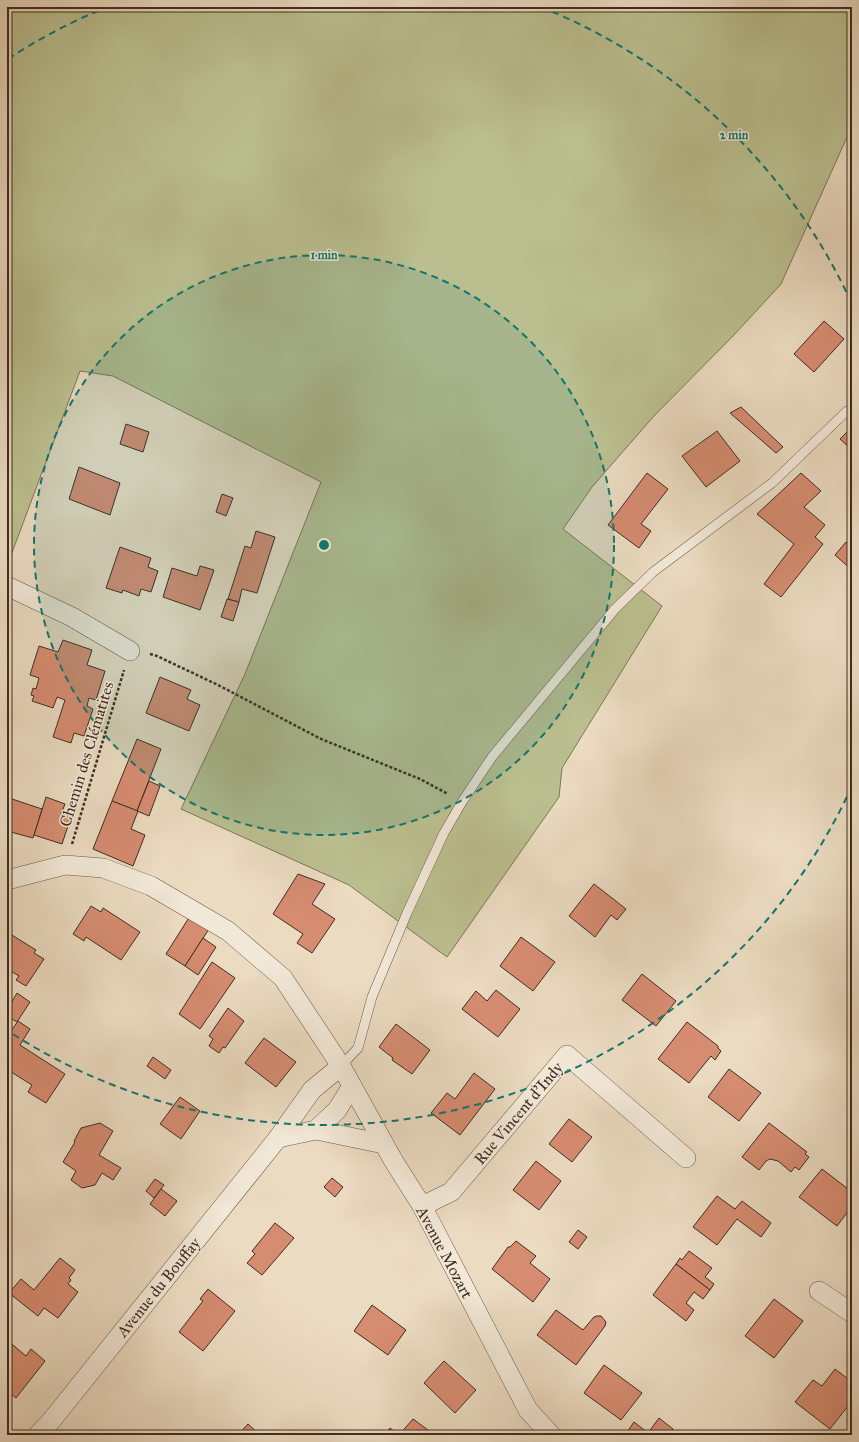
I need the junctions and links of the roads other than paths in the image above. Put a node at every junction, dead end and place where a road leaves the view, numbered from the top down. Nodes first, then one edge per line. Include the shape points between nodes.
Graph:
1 (847, 411) dead end
2 (7, 586) edge
3 (130, 651) road end
4 (7, 880) edge
5 (342, 1066) junction
6 (352, 1086) junction
7 (316, 1130) junction
8 (278, 1138) junction
9 (384, 1144) junction
10 (686, 1158) dead end
11 (422, 1206) junction
12 (819, 1291) dead end
13 (852, 1313) edge
14 (38, 1435) edge
15 (551, 1435) edge

1 - 5 lane via 772,484 653,572 615,609 492,757 444,833 372,997 358,1048
2 - 3 street via 72,617
4 - 5 street, Avenue Mozart via 65,865 103,868 151,886 228,931 283,978
5 - 6 street, Avenue Mozart
5 - 8 street, Avenue du Bouffay via 312,1090
6 - 7 street via 337,1110
6 - 9 street, Avenue Mozart
7 - 8 street
7 - 9 street
8 - 14 street, Avenue du Bouffay
9 - 11 street, Avenue Mozart
10 - 11 street, Rue Vincent d'Indy via 567,1055 451,1192
11 - 15 street, Avenue Mozart via 528,1410
12 - 13 street

